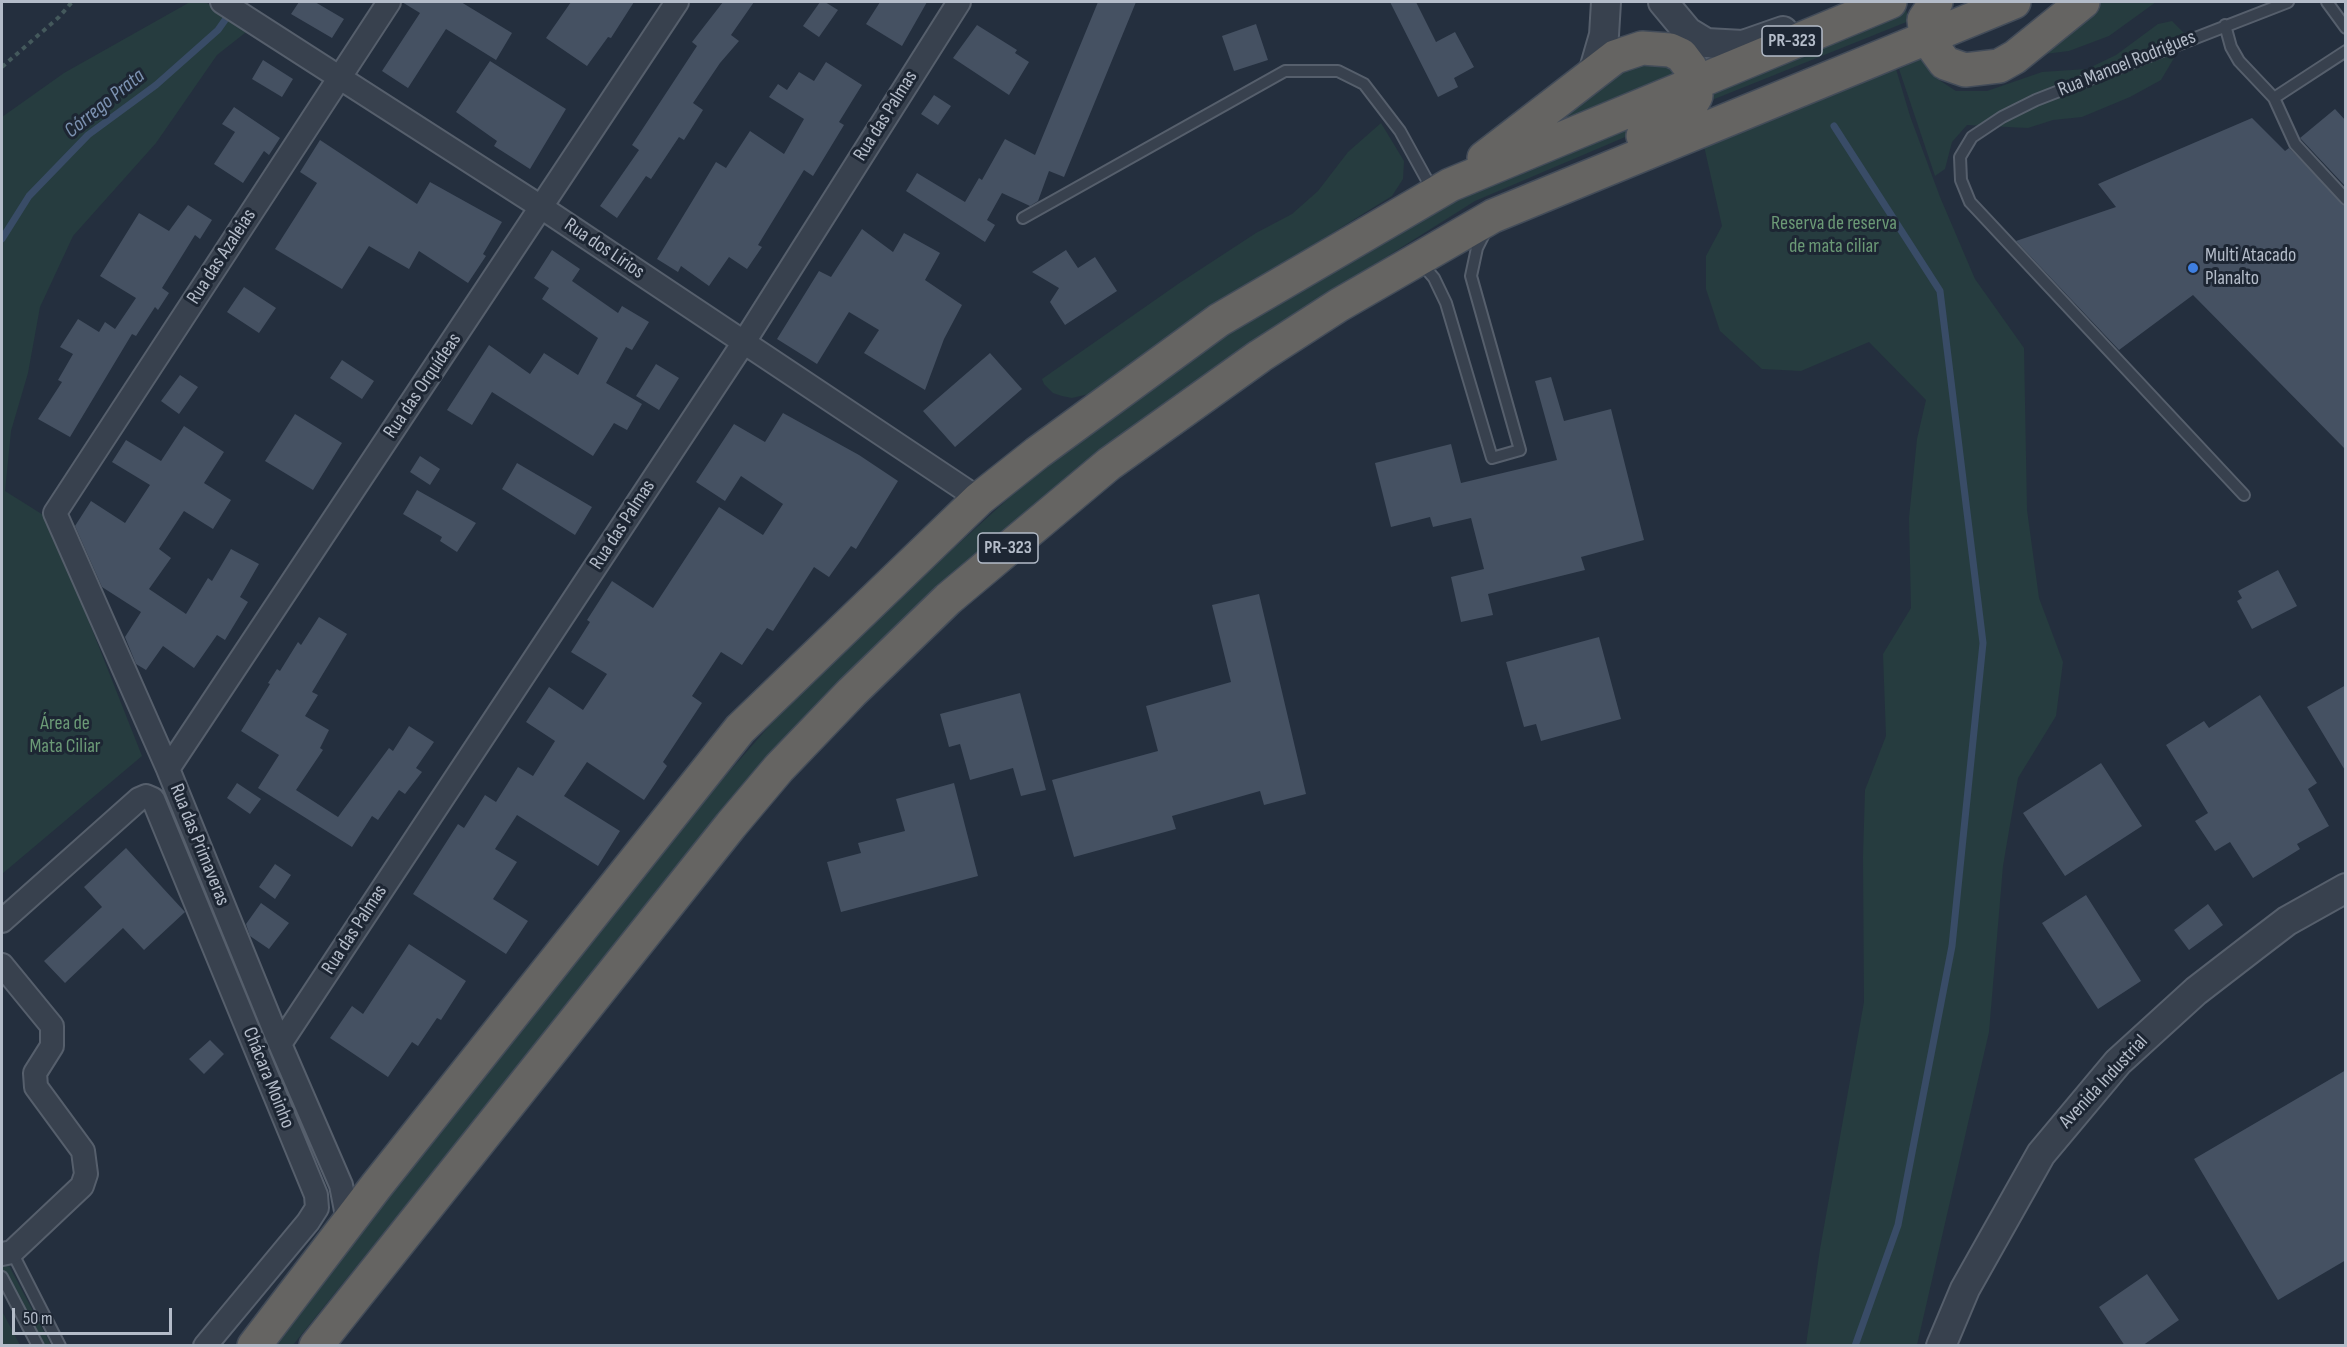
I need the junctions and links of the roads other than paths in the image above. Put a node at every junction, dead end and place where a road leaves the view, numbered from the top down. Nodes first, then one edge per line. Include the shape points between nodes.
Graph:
1 (389, 2) edge
2 (677, 2) edge
3 (959, 2) edge
4 (1606, 2) edge
5 (1663, 2) edge
6 (1936, 2) edge
7 (2014, 2) edge
8 (2083, 2) edge
9 (2288, 2) edge
10 (2327, 2) edge
11 (1878, 6) edge
12 (231, 7) edge
13 (2225, 25) junction
14 (2346, 28) edge
15 (1926, 37) junction
16 (2346, 51) edge
17 (1593, 73) junction
18 (340, 76) junction
19 (1695, 81) junction
20 (2274, 98) junction
21 (1442, 189) junction
22 (2346, 199) edge
23 (541, 207) junction
24 (1493, 216) junction
25 (1023, 218) dead end
26 (1419, 261) junction
27 (744, 342) junction
28 (2244, 495) dead end
29 (979, 499) junction
30 (56, 513) joint
31 (168, 769) junction
32 (2346, 888) edge
33 (2, 921) edge
34 (2, 966) edge
35 (280, 1044) junction
36 (338, 1178) junction
37 (377, 1185) junction
38 (348, 1221) junction
39 (7, 1253) edge
40 (2, 1277) edge
41 (38, 1346) edge
42 (60, 1346) edge
43 (205, 1346) edge
44 (254, 1346) edge
45 (316, 1346) edge
46 (1941, 1346) edge

1 - 18 street, Rua das Azaleias
2 - 23 street, Rua das Orquídeas
3 - 27 street, Rua das Palmas
4 - 17 street via 1604,35
5 - 11 street via 1688,32 1706,43 1743,45 1851,8
6 - 15 highway via 1924,20
7 - 15 highway, PR-323
8 - 15 highway via 2014,57 1981,70 1965,70 1945,63
9 - 13 lane, Rua Manoel Rodrigues
10 - 14 lane
11 - 19 highway, PR-323
12 - 18 street, Rua dos Lírios
13 - 20 lane via 2239,61
13 - 28 lane, Rua Manoel Rodrigues via 2036,100 1972,137 1960,157 1961,180 1970,202
15 - 24 highway, PR-323
16 - 20 lane
17 - 19 highway via 1615,57 1658,47 1681,55
17 - 21 highway
18 - 23 street, Rua dos Lírios
18 - 30 street, Rua das Azaleias
19 - 21 highway, PR-323
19 - 24 highway via 1696,96 1680,114
20 - 22 lane via 2295,144
21 - 25 lane via 1364,84 1338,71 1285,71
21 - 29 highway, PR-323 via 1219,320
23 - 27 street, Rua dos Lírios
23 - 31 street, Rua das Orquídeas
24 - 26 highway, PR-323
24 - 26 lane via 1477,248 1472,276 1520,450 1492,458 1446,303 1430,271
26 - 45 highway, PR-323 via 1339,305 1260,356 1109,464 954,594 852,692 731,825
27 - 29 street, Rua dos Lírios
27 - 35 street, Rua das Palmas
29 - 37 highway, PR-323 via 740,729
30 - 31 street, Rua das Primaveras
31 - 35 street, Rua das Primaveras
32 - 46 street, Avenida Industrial via 2287,921 2196,991 2118,1062 2062,1124 1965,1289
33 - 43 street, Chácara Moinho via 139,799 153,799 316,1195 317,1208 308,1222
34 - 39 street via 52,1026 52,1046 35,1072 36,1087 83,1151 86,1174 82,1186
35 - 36 street, Rua das Primaveras
36 - 37 street
36 - 38 street, Rua das Primaveras via 345,1194
37 - 38 highway, PR-323
38 - 44 highway, PR-323
39 - 42 lane
40 - 41 lane

